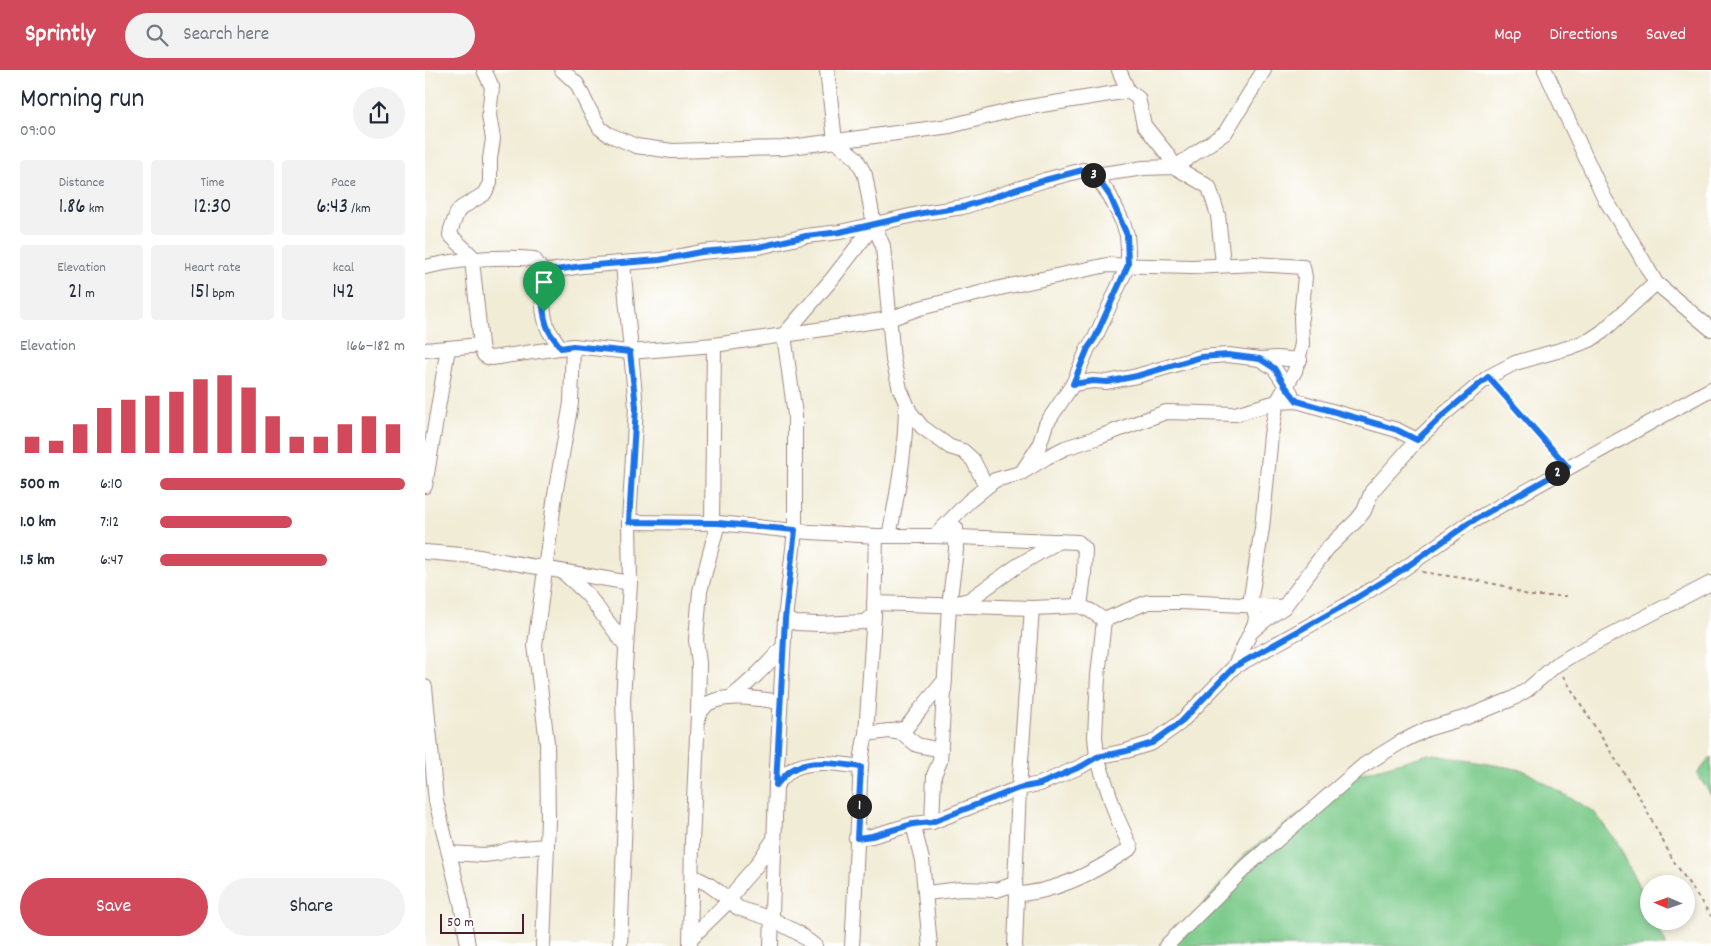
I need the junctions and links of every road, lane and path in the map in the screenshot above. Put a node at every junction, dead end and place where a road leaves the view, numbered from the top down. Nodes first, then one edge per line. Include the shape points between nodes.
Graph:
1 (484, 70) edge
2 (562, 70) edge
3 (827, 70) edge
4 (1119, 70) edge
5 (1263, 70) edge
6 (1545, 70) edge
7 (1129, 91) junction
8 (835, 140) junction
9 (1175, 167) junction
10 (1095, 175) junction
11 (874, 225) junction
12 (472, 260) junction
13 (623, 264) junction
14 (1223, 264) junction
15 (1128, 265) junction
16 (425, 267) edge
17 (543, 272) junction
18 (1656, 283) junction
19 (889, 319) junction
20 (1711, 329) edge
21 (784, 335) junction
22 (481, 345) junction
23 (714, 345) junction
24 (567, 347) junction
25 (448, 348) junction
26 (425, 350) edge
27 (630, 352) junction
28 (1260, 359) junction
29 (1299, 360) junction
30 (1488, 377) junction
31 (1073, 384) junction
32 (1286, 387) junction
33 (1711, 388) edge
34 (1297, 401) junction
35 (905, 402) junction
36 (1277, 402) junction
37 (1417, 440) junction
38 (1568, 467) junction
39 (1021, 473) junction
40 (425, 486) edge
41 (986, 486) junction
42 (955, 515) junction
43 (629, 522) junction
44 (715, 523) junction
45 (795, 530) junction
46 (882, 536) junction
47 (935, 536) junction
48 (957, 537) junction
49 (1059, 541) junction
50 (425, 552) edge
51 (545, 570) junction
52 (1402, 570) junction
53 (564, 572) junction
54 (630, 583) junction
55 (1711, 584) edge
56 (1570, 596) dead end
57 (1252, 605) junction
58 (949, 606) junction
59 (1080, 606) junction
60 (1284, 607) junction
61 (1032, 608) junction
62 (874, 609) junction
63 (785, 619) junction
64 (1104, 620) junction
65 (1252, 631) junction
66 (626, 646) junction
67 (783, 647) junction
68 (1556, 665) junction
69 (1234, 667) junction
70 (945, 680) junction
71 (425, 687) edge
72 (730, 698) junction
73 (780, 702) junction
74 (699, 714) junction
75 (889, 731) junction
76 (866, 734) junction
77 (941, 750) junction
78 (1097, 757) junction
79 (861, 767) junction
80 (776, 785) junction
81 (1019, 788) junction
82 (932, 822) junction
83 (913, 824) junction
84 (857, 838) junction
85 (774, 839) junction
86 (546, 846) junction
87 (449, 853) junction
88 (692, 876) junction
89 (1016, 889) junction
90 (926, 893) junction
91 (730, 900) junction
92 (1711, 916) edge
93 (772, 919) junction
94 (690, 942) edge
95 (468, 946) edge
96 (543, 946) edge
97 (619, 946) edge
98 (771, 946) edge
99 (815, 946) edge
100 (852, 946) edge
101 (930, 946) edge
102 (1015, 946) edge
103 (1166, 946) edge

1 - 12 street via 492,87 490,184 484,194 461,208 451,229 453,239 465,248
2 - 8 street via 577,84 600,128 636,146 672,150 783,148
3 - 8 street
4 - 7 street
5 - 9 street via 1225,133
6 - 18 street via 1605,198
7 - 8 street via 1017,109 950,126
7 - 9 street via 1138,98 1143,125
8 - 11 street via 856,158 865,176
9 - 10 street
9 - 14 street via 1209,187 1218,215
10 - 11 street via 1083,170 963,207
10 - 15 street via 1123,223 1127,235
11 - 13 street via 759,247
11 - 19 street via 883,246
11 - 21 street
12 - 16 street
12 - 17 street via 494,257 534,259
12 - 22 street
13 - 17 street
13 - 27 street
14 - 15 street via 1193,267
14 - 29 street via 1303,267 1303,344
15 - 19 street via 1107,265 1000,288
15 - 31 street
17 - 24 street via 544,312 549,330
18 - 20 street
18 - 30 street via 1590,340 1515,364
19 - 21 street
19 - 35 street via 893,360
21 - 23 street
21 - 45 street via 795,415
22 - 24 street via 486,358
22 - 25 street
23 - 27 street
23 - 44 street
24 - 27 street
24 - 51 street via 571,403
25 - 26 street
25 - 40 street
27 - 43 street via 636,407
28 - 29 street
28 - 31 street via 1228,355 1201,357 1137,376
28 - 32 street via 1274,368
29 - 32 street
30 - 37 street
30 - 38 path
31 - 39 street via 1046,424 1039,446
32 - 34 street
32 - 36 street
33 - 38 street
34 - 36 street
34 - 37 street via 1389,428
35 - 41 street via 922,427 973,460
35 - 46 street via 897,497
36 - 39 street via 1235,414 1166,412 1065,448
36 - 57 street
37 - 60 street via 1372,491 1364,511 1327,549
38 - 52 street via 1469,523
39 - 41 street
41 - 42 street
42 - 47 street
42 - 48 street
43 - 44 street
43 - 54 street
44 - 45 street
44 - 74 street via 700,591 696,640
45 - 46 street
45 - 63 street
46 - 47 street
46 - 62 street
47 - 48 street
48 - 49 street
48 - 58 street
49 - 58 street via 969,600
49 - 59 street via 1078,542 1085,549
50 - 51 street via 473,556
51 - 53 street
51 - 86 street via 535,645 547,743
52 - 56 path via 1475,580 1530,596
52 - 69 street
53 - 54 street
53 - 66 street via 587,594
54 - 66 street
55 - 68 street
57 - 60 street
57 - 64 street via 1148,602
57 - 65 street via 1256,617
58 - 61 street
58 - 62 street
58 - 70 street
59 - 61 street
59 - 64 street
60 - 65 street
61 - 81 street
62 - 63 street via 864,622 819,624
62 - 76 street
63 - 67 street
64 - 78 street via 1098,676
65 - 69 street
66 - 97 street via 623,700 626,790
67 - 72 street via 747,686
67 - 73 street
68 - 92 path via 1641,800 1673,860
68 - 103 street via 1512,699 1427,729 1364,765 1247,865
69 - 78 street via 1180,723 1163,736 1127,751
70 - 75 street via 906,728
70 - 77 street
71 - 87 street via 437,801
72 - 73 street
72 - 74 street via 707,703
73 - 80 street
74 - 88 street
75 - 76 street
75 - 77 street via 902,734 917,746
76 - 79 street
77 - 82 street via 934,775
78 - 81 street via 1040,784
78 - 89 street via 1113,810 1131,848 1080,878 1048,890
79 - 80 street via 815,763 797,767
79 - 84 street
80 - 85 street
81 - 82 street
81 - 89 street
82 - 83 street
83 - 84 street
83 - 90 street
84 - 100 street
85 - 91 street
85 - 93 street
86 - 87 street via 511,849 499,854
86 - 96 street
87 - 95 street
88 - 91 street
88 - 94 street
89 - 90 street
89 - 102 street
90 - 101 street
91 - 93 street via 738,908
91 - 94 street
93 - 98 street
93 - 99 street

